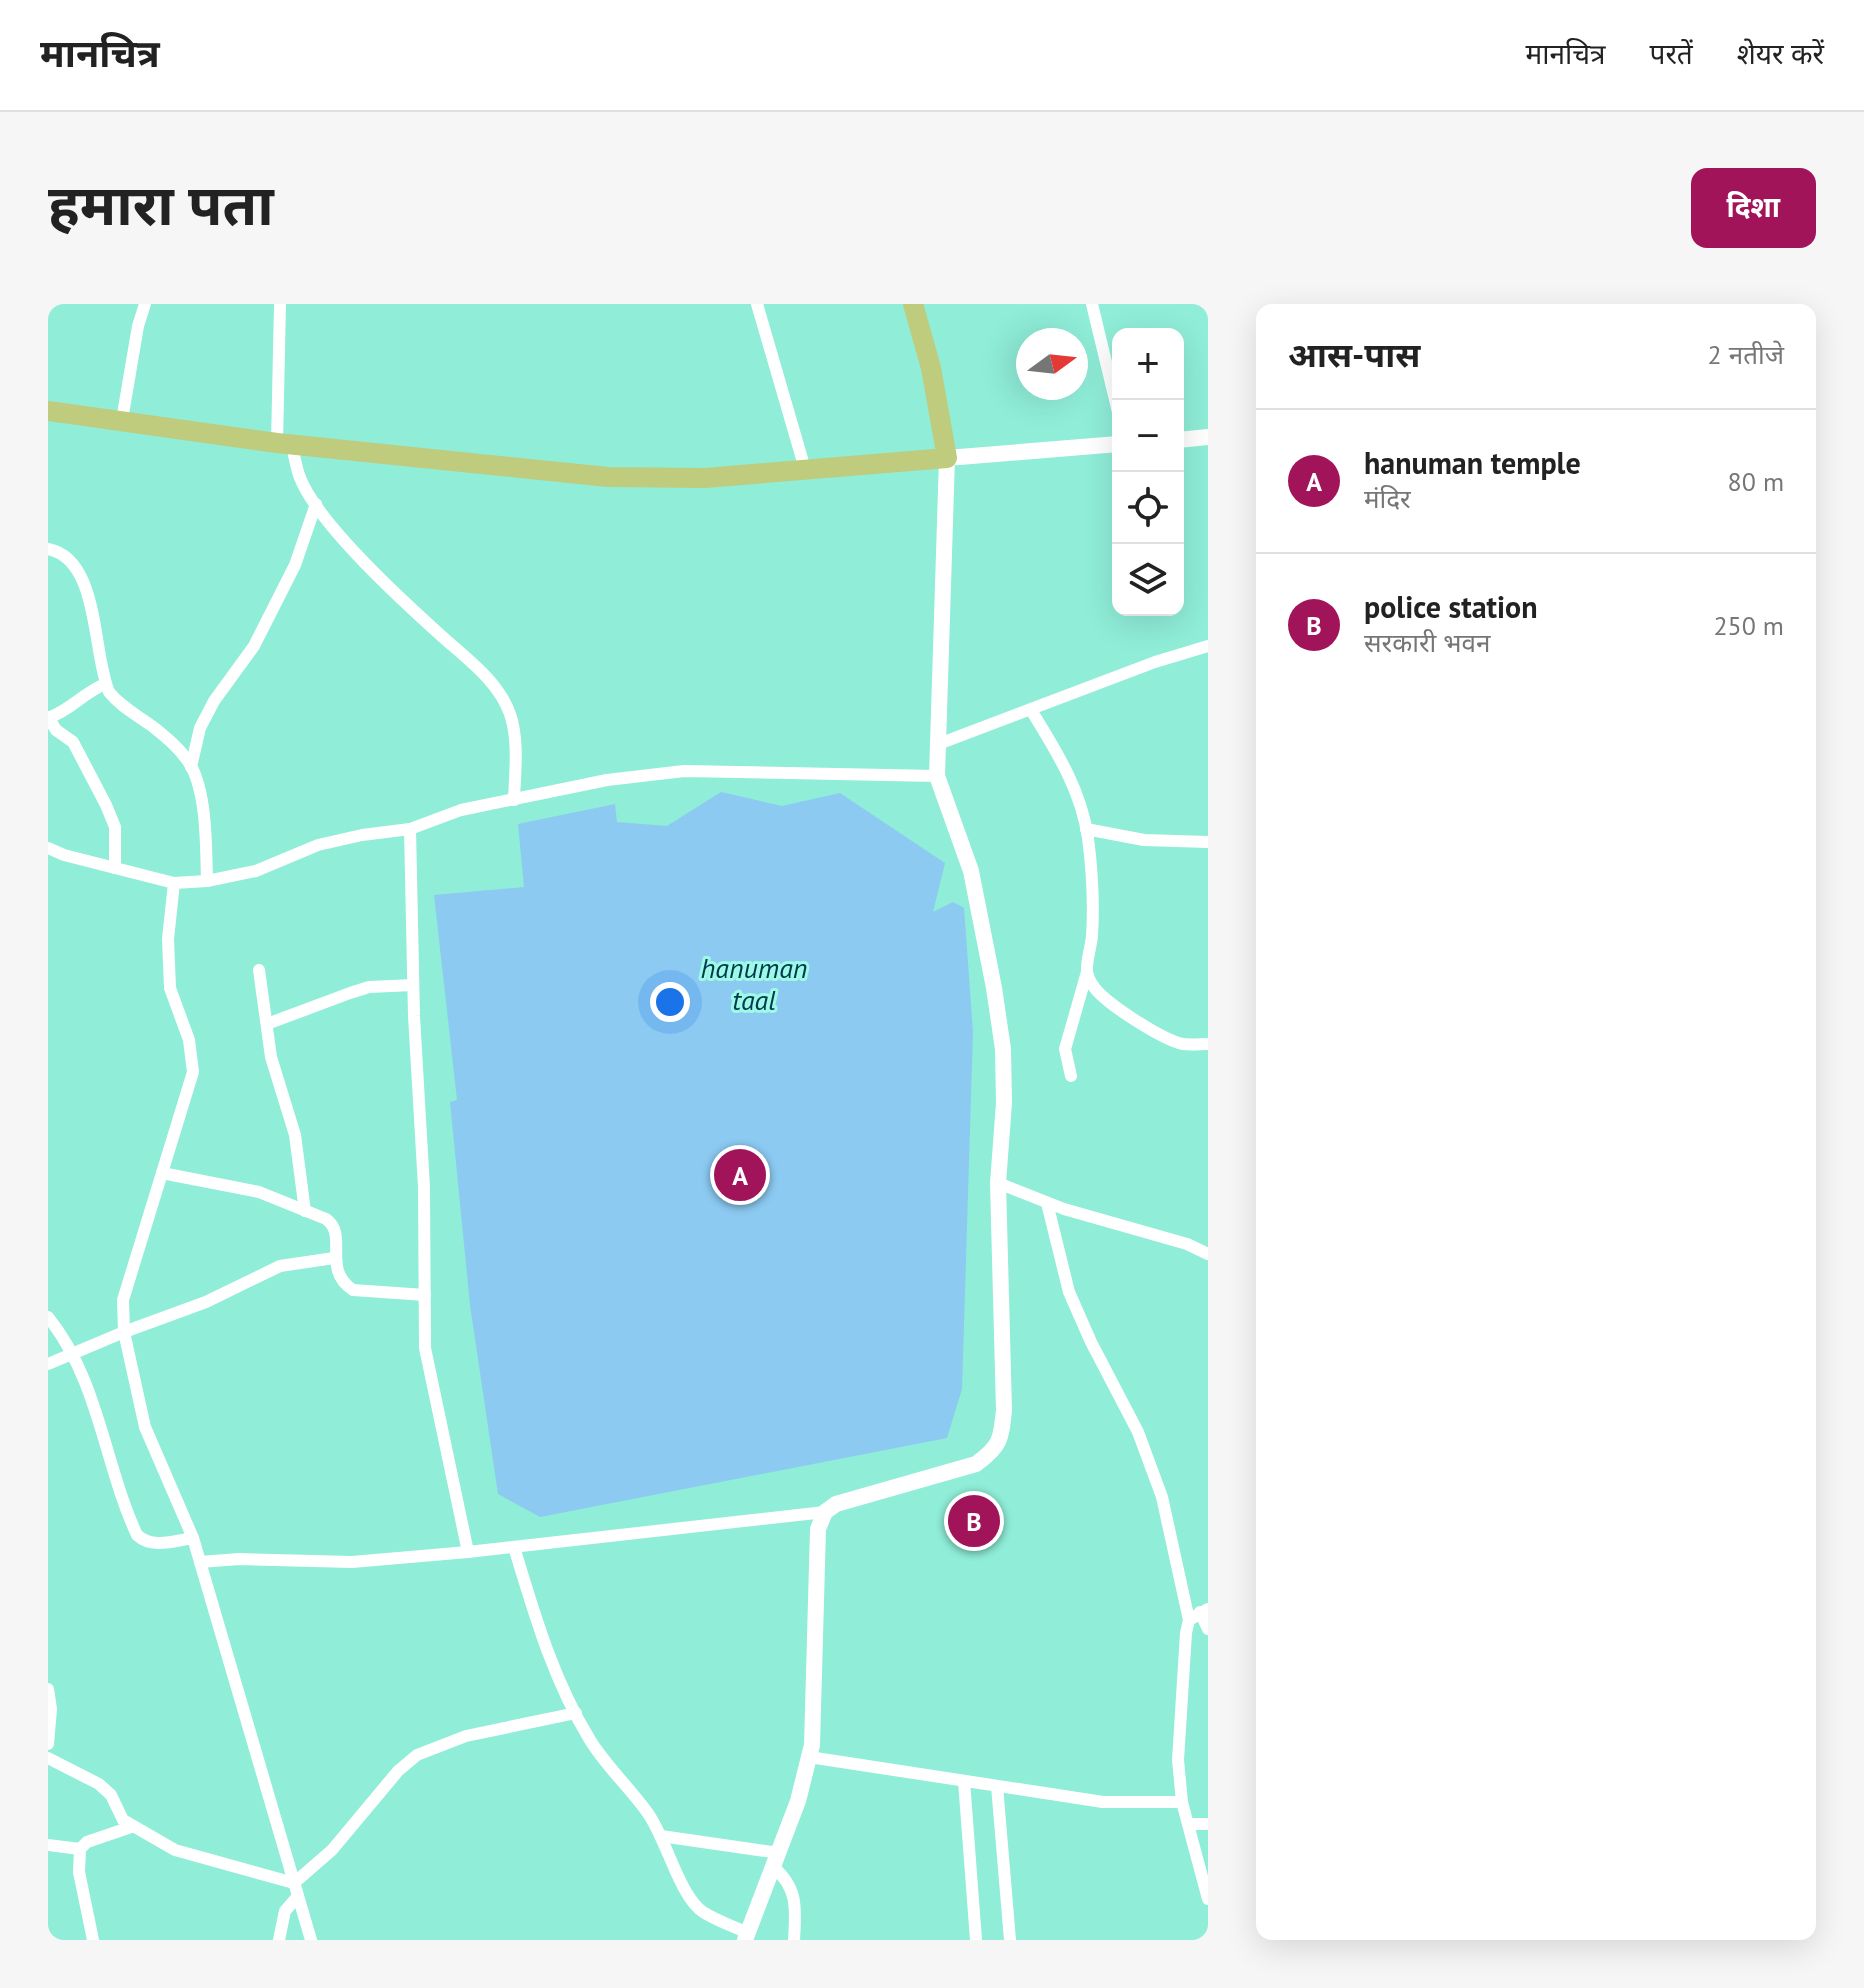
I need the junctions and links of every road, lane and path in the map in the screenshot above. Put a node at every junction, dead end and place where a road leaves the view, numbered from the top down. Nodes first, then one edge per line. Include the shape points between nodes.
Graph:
1 (145, 304) edge
2 (280, 304) edge
3 (757, 304) edge
4 (913, 304) edge
5 (1092, 304) edge
6 (1115, 400) edge
7 (48, 411) edge
8 (122, 420) junction
9 (1208, 437) edge
10 (1184, 439) edge
11 (285, 444) junction
12 (1112, 444) edge
13 (947, 458) junction
14 (805, 469) junction
15 (316, 504) junction
16 (48, 549) edge
17 (1208, 646) edge
18 (105, 684) junction
19 (1031, 710) junction
20 (48, 718) edge
21 (936, 745) junction
22 (191, 767) junction
23 (937, 776) junction
24 (514, 800) junction
25 (410, 829) junction
26 (1086, 829) junction
27 (1208, 842) edge
28 (48, 848) edge
29 (115, 868) junction
30 (207, 881) junction
31 (174, 883) junction
32 (259, 970) dead end
33 (1087, 972) junction
34 (413, 985) junction
35 (267, 1024) junction
36 (1208, 1044) edge
37 (1071, 1076) dead end
38 (162, 1173) junction
39 (998, 1183) junction
40 (1047, 1203) junction
41 (305, 1211) junction
42 (1208, 1254) edge
43 (334, 1258) junction
44 (425, 1295) junction
45 (48, 1317) edge
46 (124, 1332) junction
47 (74, 1355) junction
48 (48, 1364) edge
49 (825, 1512) junction
50 (193, 1538) junction
51 (514, 1547) junction
52 (468, 1552) junction
53 (200, 1562) junction
54 (1199, 1613) edge
55 (1208, 1629) edge
56 (48, 1689) edge
57 (50, 1710) edge
58 (576, 1713) junction
59 (48, 1744) edge
60 (809, 1757) junction
61 (48, 1758) edge
62 (964, 1781) junction
63 (997, 1786) junction
64 (1182, 1802) junction
65 (1188, 1824) junction
66 (1208, 1824) edge
67 (131, 1827) junction
68 (661, 1836) junction
69 (48, 1845) edge
70 (80, 1849) junction
71 (777, 1857) junction
72 (296, 1889) junction
73 (1208, 1899) edge
74 (746, 1936) edge
75 (93, 1940) edge
76 (279, 1940) edge
77 (311, 1940) edge
78 (794, 1940) edge
79 (976, 1940) edge
80 (1010, 1940) edge

1 - 8 street
2 - 11 street
3 - 14 street
4 - 13 main road
5 - 6 street
7 - 8 main road
8 - 11 main road
9 - 10 street
11 - 14 main road via 608,477 705,478
11 - 15 street
12 - 13 street
13 - 14 main road
13 - 21 street
15 - 22 street via 295,565 254,646 200,728
15 - 24 street via 355,551 499,692 510,715 516,752
16 - 18 street via 67,555 89,597
17 - 19 street
18 - 20 street
18 - 22 street via 117,702 169,741
19 - 21 street
19 - 26 street via 1074,783
20 - 29 street via 73,742 106,805 115,827
21 - 23 street
22 - 30 street via 202,812
23 - 24 street via 684,771 607,780
23 - 39 street via 971,871 994,988 1004,1089
24 - 25 street via 461,810
25 - 30 street via 318,845 256,871
25 - 34 street
26 - 27 street via 1144,840
26 - 33 street via 1092,902
28 - 29 street
29 - 31 street
30 - 31 street
31 - 38 street via 170,988 189,1040 193,1072
32 - 35 street
33 - 36 street via 1099,993 1155,1032 1184,1044
33 - 37 street via 1065,1049
34 - 35 street via 369,987
34 - 44 street
35 - 41 street via 271,1057 295,1135
38 - 41 street via 259,1192
38 - 46 street via 123,1300
39 - 40 street
39 - 49 street via 1004,1410 994,1451 976,1464 836,1504
40 - 42 street
40 - 54 street via 1069,1292 1138,1432
41 - 43 street via 333,1224
43 - 44 street via 339,1276 353,1290
43 - 46 street via 280,1266 206,1302
44 - 52 street via 425,1348
45 - 47 street
46 - 47 street
46 - 50 street via 145,1427
47 - 48 street
47 - 50 street via 137,1535 158,1544
49 - 51 street
49 - 60 street via 818,1529
50 - 53 street
51 - 52 street
51 - 58 street via 556,1676
52 - 53 street via 352,1562
53 - 72 street
54 - 55 street
54 - 64 street via 1186,1633 1178,1760
56 - 57 street
57 - 59 street
58 - 68 street via 589,1739
58 - 72 street via 466,1736 417,1755
60 - 62 street
60 - 71 street
61 - 67 street via 99,1784
62 - 63 street
62 - 79 street
63 - 64 street via 1103,1802
63 - 80 street
64 - 65 street
65 - 66 street
65 - 73 street
67 - 70 street
67 - 72 street via 175,1850
68 - 71 street
68 - 74 street via 689,1898
69 - 70 street
70 - 75 street via 79,1872
71 - 74 street
71 - 78 street via 796,1903
72 - 76 street
72 - 77 street

